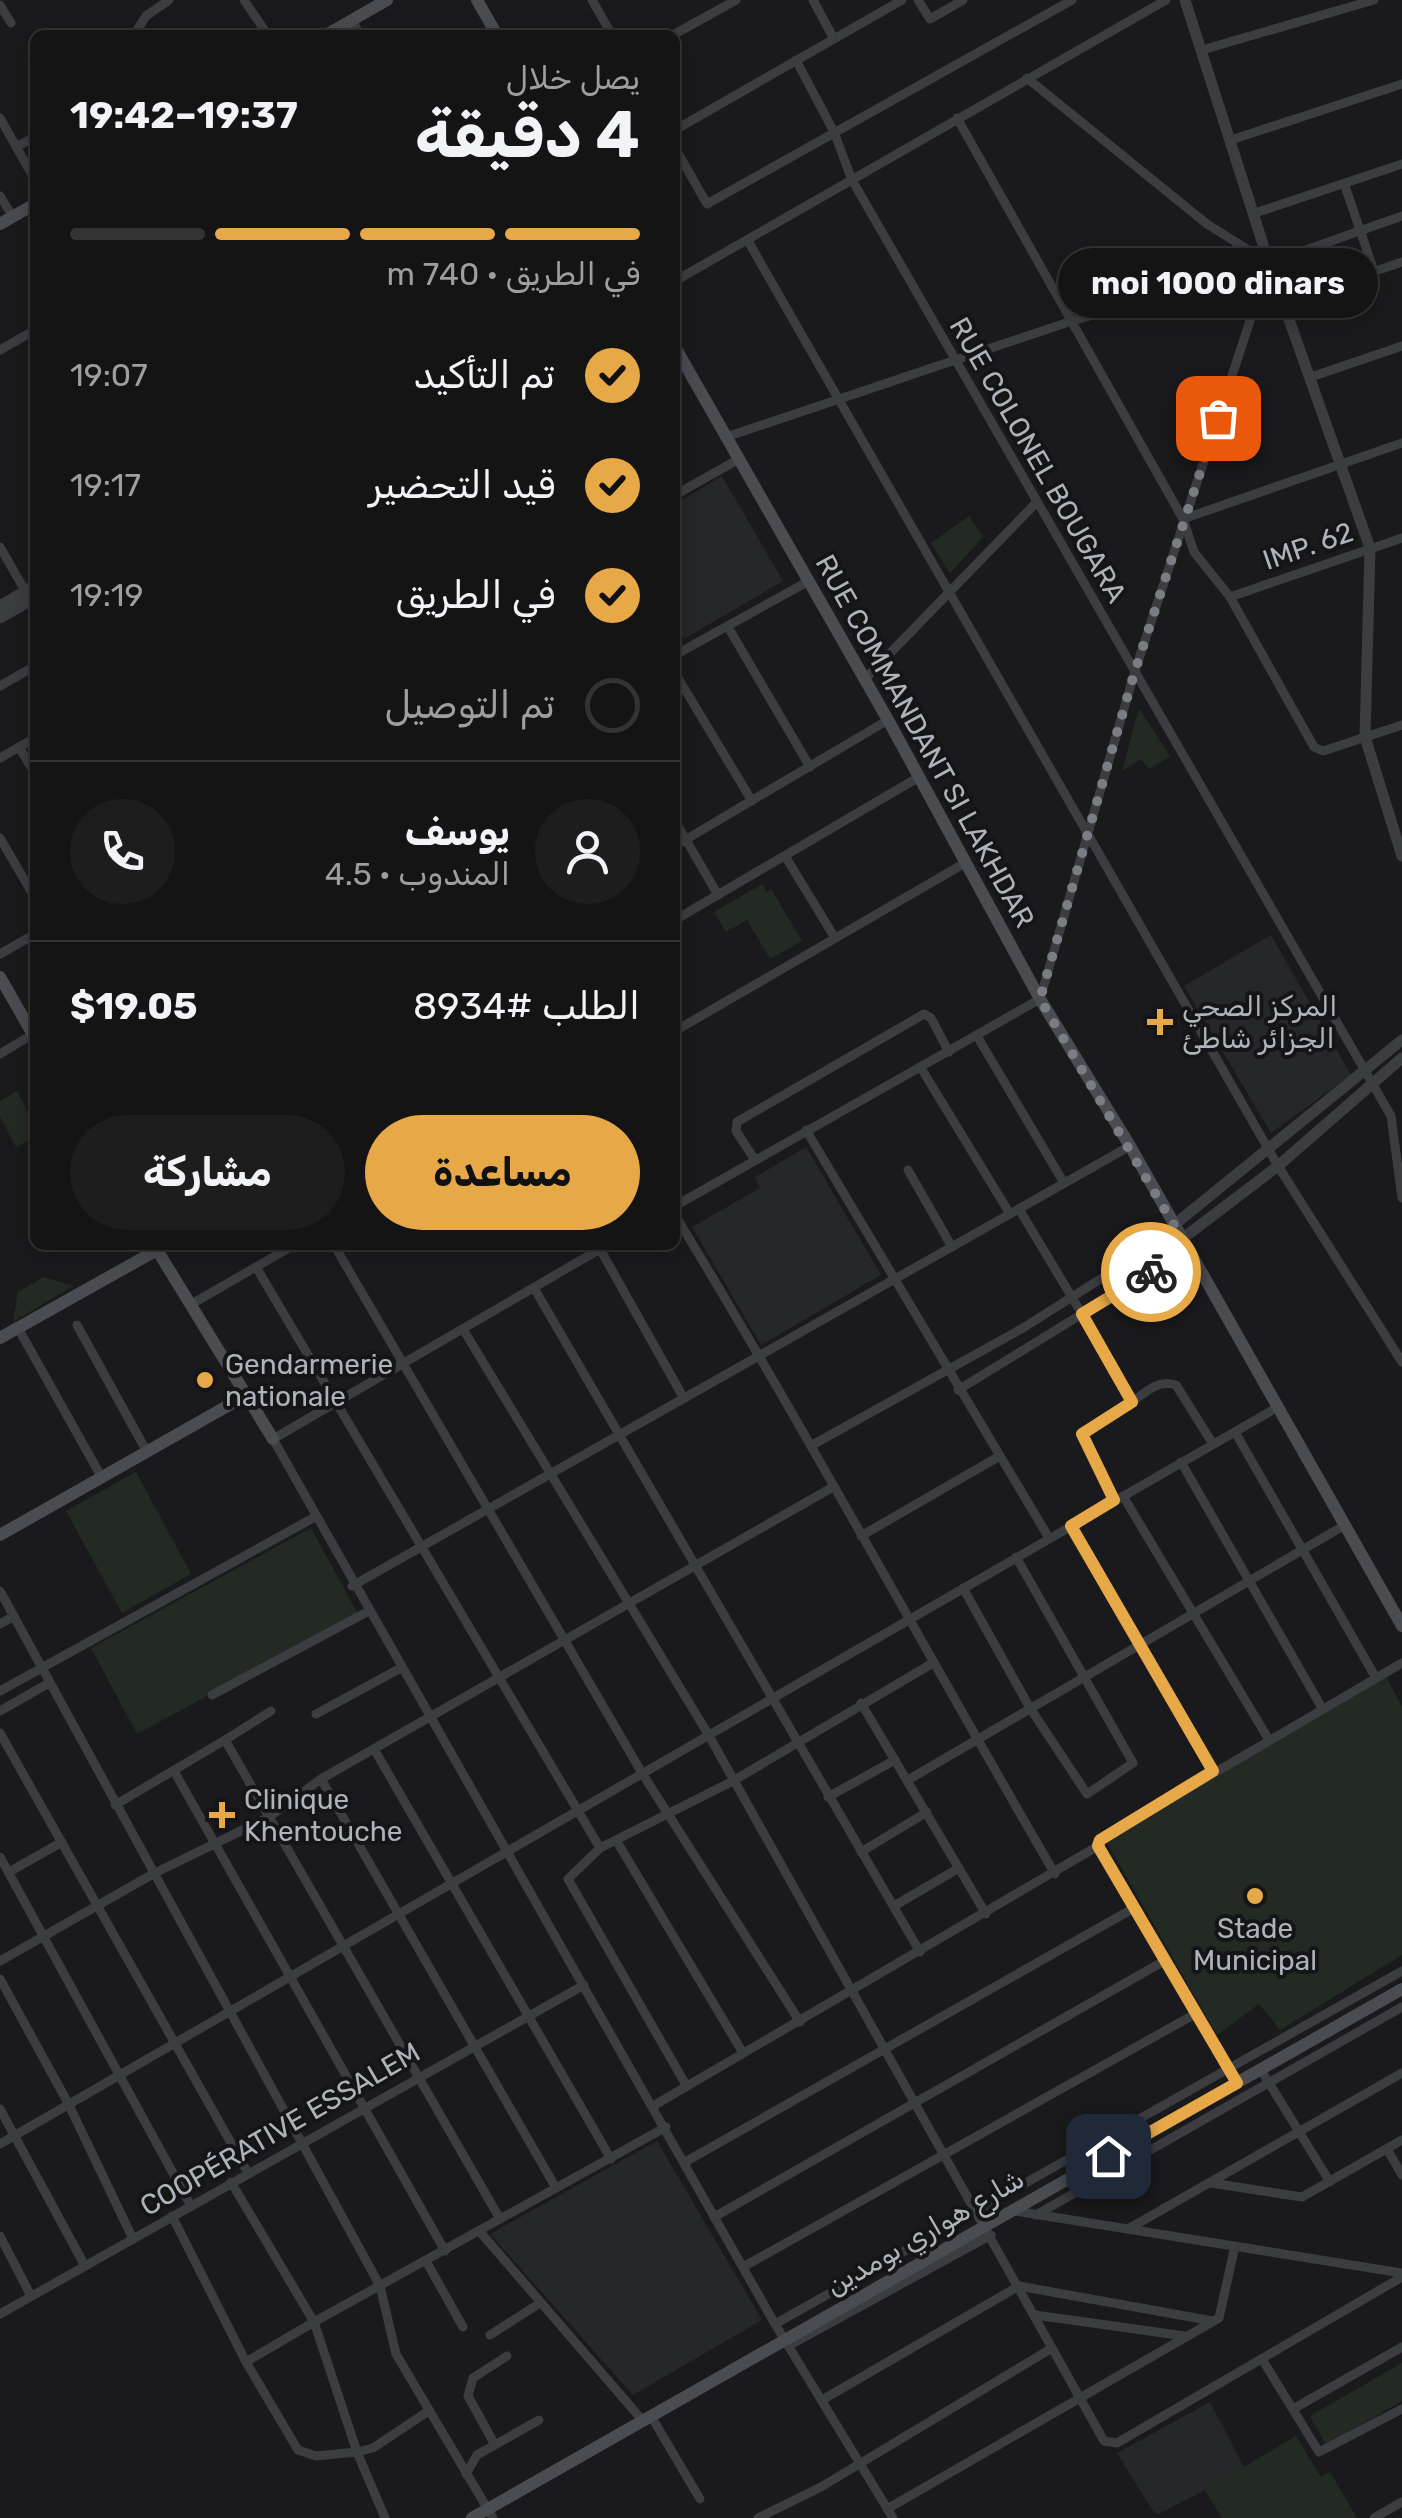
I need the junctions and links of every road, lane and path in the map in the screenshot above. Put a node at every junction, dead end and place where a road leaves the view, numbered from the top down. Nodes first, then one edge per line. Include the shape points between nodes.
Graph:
1 (169, 0) edge
2 (244, 0) edge
3 (387, 0) edge
4 (477, 0) edge
5 (592, 0) edge
6 (736, 0) edge
7 (812, 0) edge
8 (873, 0) edge
9 (902, 0) edge
10 (918, 0) edge
11 (963, 0) edge
12 (1072, 0) edge
13 (1166, 0) edge
14 (1185, 0) edge
15 (1374, 0) edge
16 (1064, 1) edge
17 (0, 5) edge
18 (880, 12) junction
19 (352, 20) junction
20 (11, 23) dead end
21 (137, 30) edge
22 (265, 30) edge
23 (335, 30) edge
24 (357, 30) edge
25 (494, 30) edge
26 (609, 30) edge
27 (680, 31) edge
28 (834, 38) junction
29 (1202, 50) junction
30 (796, 60) junction
31 (1027, 78) junction
32 (1402, 84) edge
33 (0, 118) edge
34 (957, 118) junction
35 (680, 127) edge
36 (834, 132) junction
37 (30, 140) edge
38 (1232, 140) junction
39 (16, 147) junction
40 (680, 157) edge
41 (1402, 164) edge
42 (30, 171) edge
43 (852, 180) junction
44 (1344, 183) junction
45 (0, 196) edge
46 (30, 207) edge
47 (1255, 213) junction
48 (1402, 216) edge
49 (6, 220) edge
50 (1362, 230) junction
51 (748, 241) junction
52 (1402, 262) edge
53 (1269, 264) junction
54 (1374, 271) junction
55 (680, 278) edge
56 (1284, 302) junction
57 (1072, 320) junction
58 (30, 333) edge
59 (1402, 346) edge
60 (0, 350) edge
61 (680, 357) edge
62 (956, 360) junction
63 (1311, 377) junction
64 (837, 400) junction
65 (726, 437) junction
66 (1402, 443) edge
67 (738, 459) junction
68 (1342, 464) junction
69 (680, 492) edge
70 (1036, 503) junction
71 (1183, 519) junction
72 (1402, 538) edge
73 (0, 547) edge
74 (1370, 548) junction
75 (808, 582) junction
76 (30, 593) edge
77 (951, 594) junction
78 (30, 597) edge
79 (30, 597) edge
80 (1230, 597) junction
81 (0, 606) edge
82 (0, 618) edge
83 (728, 627) junction
84 (680, 652) edge
85 (30, 669) edge
86 (1134, 674) junction
87 (864, 680) junction
88 (680, 681) edge
89 (0, 686) edge
90 (888, 720) junction
91 (1402, 725) edge
92 (1366, 737) junction
93 (30, 741) edge
94 (19, 748) junction
95 (0, 758) edge
96 (30, 766) edge
97 (810, 767) junction
98 (920, 777) junction
99 (752, 801) junction
100 (680, 829) edge
101 (1088, 834) junction
102 (1398, 835) edge
103 (0, 838) edge
104 (686, 839) junction
105 (680, 843) edge
106 (785, 856) junction
107 (1402, 856) edge
108 (965, 863) junction
109 (30, 889) edge
110 (718, 895) junction
111 (680, 917) edge
112 (30, 937) edge
113 (835, 938) junction
114 (0, 954) edge
115 (0, 977) edge
116 (1040, 999) junction
117 (680, 1028) edge
118 (30, 1029) edge
119 (977, 1036) junction
120 (30, 1038) edge
121 (1402, 1040) edge
122 (950, 1052) junction
123 (0, 1054) edge
124 (1402, 1058) edge
125 (921, 1068) junction
126 (1368, 1076) junction
127 (806, 1130) junction
128 (1130, 1146) junction
129 (1271, 1150) junction
130 (755, 1160) junction
131 (1278, 1166) junction
132 (908, 1170) dead end
133 (1064, 1183) junction
134 (1402, 1194) edge
135 (680, 1203) edge
136 (1015, 1212) junction
137 (680, 1223) edge
138 (1180, 1236) junction
139 (952, 1247) junction
140 (151, 1250) edge
141 (158, 1250) edge
142 (285, 1250) edge
143 (337, 1250) edge
144 (599, 1250) edge
145 (606, 1250) edge
146 (256, 1267) junction
147 (896, 1281) junction
148 (534, 1288) junction
149 (1071, 1298) junction
150 (190, 1305) junction
151 (1082, 1314) junction
152 (77, 1325) dead end
153 (18, 1328) junction
154 (463, 1329) junction
155 (0, 1338) edge
156 (762, 1358) junction
157 (1402, 1362) edge
158 (404, 1363) junction
159 (946, 1369) junction
160 (958, 1390) junction
161 (245, 1396) junction
162 (682, 1396) junction
163 (338, 1401) junction
164 (1132, 1402) junction
165 (1278, 1407) junction
166 (1235, 1432) junction
167 (617, 1433) junction
168 (272, 1439) junction
169 (814, 1444) junction
170 (1212, 1444) junction
171 (147, 1452) junction
172 (998, 1457) junction
173 (1181, 1462) junction
174 (550, 1472) junction
175 (102, 1478) junction
176 (833, 1486) junction
177 (1119, 1498) junction
178 (486, 1509) junction
179 (315, 1518) junction
180 (1345, 1525) junction
181 (1071, 1526) junction
182 (0, 1536) edge
183 (861, 1536) junction
184 (1049, 1538) junction
185 (421, 1547) junction
186 (1302, 1550) junction
187 (1016, 1557) junction
188 (695, 1566) junction
189 (1248, 1582) junction
190 (352, 1586) junction
191 (963, 1588) junction
192 (0, 1591) edge
193 (630, 1602) junction
194 (366, 1612) junction
195 (1193, 1614) junction
196 (14, 1616) junction
197 (908, 1620) junction
198 (0, 1624) edge
199 (1402, 1626) edge
200 (563, 1641) junction
201 (1138, 1646) junction
202 (933, 1662) junction
203 (1402, 1663) edge
204 (41, 1668) junction
205 (399, 1670) junction
206 (1086, 1676) junction
207 (497, 1678) junction
208 (1376, 1678) junction
209 (50, 1683) junction
210 (0, 1691) edge
211 (212, 1695) dead end
212 (772, 1698) junction
213 (861, 1703) junction
214 (1030, 1708) junction
215 (1322, 1708) junction
216 (0, 1711) edge
217 (271, 1711) dead end
218 (316, 1714) dead end
219 (431, 1718) junction
220 (0, 1732) edge
221 (708, 1734) junction
222 (225, 1740) junction
223 (977, 1740) junction
224 (1269, 1740) junction
225 (799, 1743) junction
226 (374, 1749) junction
227 (895, 1760) junction
228 (174, 1771) junction
229 (1213, 1771) junction
230 (642, 1772) junction
231 (321, 1778) junction
232 (733, 1780) junction
233 (908, 1780) junction
234 (828, 1797) junction
235 (115, 1804) junction
236 (577, 1810) junction
237 (668, 1810) junction
238 (927, 1812) junction
239 (269, 1816) junction
240 (616, 1840) junction
241 (217, 1841) junction
242 (62, 1842) junction
243 (1098, 1846) junction
244 (600, 1848) junction
245 (508, 1850) junction
246 (861, 1852) junction
247 (0, 1857) edge
248 (959, 1868) junction
249 (9, 1872) junction
250 (153, 1874) junction
251 (1055, 1874) junction
252 (449, 1884) junction
253 (98, 1904) junction
254 (894, 1906) junction
255 (1134, 1908) junction
256 (396, 1914) junction
257 (986, 1914) junction
258 (46, 1936) junction
259 (343, 1944) junction
260 (920, 1952) junction
261 (1164, 1961) junction
262 (0, 1962) edge
263 (1402, 1971) edge
264 (288, 1976) junction
265 (0, 1980) edge
266 (584, 1985) junction
267 (853, 1989) junction
268 (1402, 1989) edge
269 (1402, 2007) edge
270 (229, 2010) junction
271 (1195, 2014) junction
272 (530, 2016) junction
273 (800, 2022) junction
274 (176, 2044) junction
275 (474, 2046) junction
276 (884, 2046) junction
277 (743, 2053) junction
278 (1402, 2073) edge
279 (116, 2074) junction
280 (418, 2076) junction
281 (1265, 2076) junction
282 (1234, 2077) junction
283 (686, 2085) junction
284 (68, 2103) junction
285 (916, 2104) junction
286 (654, 2106) junction
287 (362, 2108) junction
288 (0, 2109) edge
289 (666, 2127) junction
290 (1299, 2132) junction
291 (15, 2136) junction
292 (1402, 2140) edge
293 (301, 2143) junction
294 (0, 2144) edge
295 (1387, 2148) junction
296 (945, 2152) junction
297 (610, 2159) junction
298 (685, 2162) junction
299 (248, 2173) junction
300 (1402, 2175) edge
301 (231, 2182) junction
302 (1210, 2182) junction
303 (1330, 2182) junction
304 (556, 2188) junction
305 (191, 2206) junction
306 (977, 2210) junction
307 (1012, 2211) junction
308 (1036, 2214) junction
309 (172, 2216) junction
310 (714, 2217) junction
311 (500, 2219) junction
312 (1128, 2229) junction
313 (989, 2230) junction
314 (481, 2233) junction
315 (0, 2236) edge
316 (133, 2238) junction
317 (1235, 2246) junction
318 (445, 2251) junction
319 (426, 2262) junction
320 (84, 2266) junction
321 (743, 2268) junction
322 (1390, 2271) junction
323 (1402, 2275) edge
324 (380, 2286) junction
325 (1019, 2286) junction
326 (1379, 2290) junction
327 (31, 2296) junction
328 (540, 2303) junction
329 (0, 2314) edge
330 (1034, 2315) junction
331 (1213, 2321) junction
332 (314, 2322) junction
333 (775, 2324) junction
334 (463, 2328) dead end
335 (490, 2335) dead end
336 (1188, 2336) junction
337 (786, 2343) junction
338 (1402, 2347) edge
339 (1052, 2348) junction
340 (506, 2356) dead end
341 (1262, 2359) junction
342 (246, 2362) junction
343 (1080, 2398) junction
344 (822, 2400) junction
345 (1402, 2408) edge
346 (1292, 2410) junction
347 (427, 2412) junction
348 (647, 2418) junction
349 (539, 2420) dead end
350 (495, 2445) junction
351 (357, 2452) junction
352 (860, 2462) junction
353 (466, 2474) junction
354 (700, 2499) dead end
355 (1402, 2502) edge
356 (890, 2513) edge
357 (490, 2514) edge
358 (1387, 2515) edge
359 (385, 2518) edge
360 (472, 2518) edge
361 (758, 2518) edge
362 (1374, 2518) edge

1 - 21 street
2 - 22 street
3 - 19 main road
4 - 25 main road
5 - 26 street
6 - 27 street
7 - 28 street
8 - 18 street
9 - 18 street
10 - 11 street via 930,19
12 - 16 street
13 - 31 street
14 - 29 street
15 - 29 street
16 - 36 street
17 - 20 street
18 - 28 street
19 - 23 main road
19 - 24 street
28 - 30 street
29 - 38 street
30 - 35 street
30 - 36 street, RUE COLONEL BOUGARA
31 - 34 street
31 - 53 street via 1207,224
32 - 38 street
33 - 39 street
34 - 43 street
34 - 57 street
36 - 40 street via 707,204
36 - 43 street, RUE COLONEL BOUGARA
37 - 39 street
38 - 47 street
39 - 42 street
41 - 44 street
43 - 51 street
43 - 62 street, RUE COLONEL BOUGARA
44 - 47 street
44 - 50 street
45 - 49 street
46 - 49 main road
47 - 53 street
48 - 50 street
50 - 53 street
50 - 54 street
51 - 55 street
51 - 64 street
52 - 54 street
53 - 56 street
53 - 57 street
53 - 71 street
54 - 56 street
56 - 63 street
57 - 62 street
57 - 71 street
58 - 60 street
59 - 63 street
61 - 65 main road, RUE COMMANDANT SI LAKHDAR
62 - 64 street
62 - 70 street, RUE COLONEL BOUGARA
63 - 68 street
64 - 65 street
64 - 77 street
65 - 67 main road, RUE COMMANDANT SI LAKHDAR
66 - 68 street
67 - 69 street
67 - 75 main road, RUE COMMANDANT SI LAKHDAR
68 - 71 street
68 - 74 street
70 - 77 street
70 - 86 street, RUE COLONEL BOUGARA
71 - 80 street via 1194,552
71 - 86 street
72 - 74 street, IMP. 62
73 - 76 street
74 - 80 street, IMP. 62
74 - 92 street
75 - 83 street
75 - 87 main road, RUE COMMANDANT SI LAKHDAR
77 - 87 street
77 - 101 street
78 - 81 street
79 - 82 street
80 - 92 street via 1314,746 1323,751
83 - 84 street
83 - 97 street
85 - 89 street
86 - 101 street
86 - 126 street, RUE COLONEL BOUGARA
87 - 90 main road, RUE COMMANDANT SI LAKHDAR
88 - 99 street
90 - 97 street
90 - 98 main road, RUE COMMANDANT SI LAKHDAR
91 - 92 street
92 - 102 street
93 - 94 street
94 - 95 street
94 - 96 street
97 - 99 street
98 - 106 street
98 - 108 main road, RUE COMMANDANT SI LAKHDAR
99 - 104 street
100 - 104 street
101 - 116 street
101 - 129 street
102 - 107 street
103 - 109 street
104 - 105 street
104 - 110 street
106 - 110 street
106 - 113 street
108 - 113 street
108 - 116 main road, RUE COMMANDANT SI LAKHDAR
110 - 111 street
112 - 114 street
113 - 117 street
115 - 118 main road
116 - 119 street
116 - 128 main road, RUE COMMANDANT SI LAKHDAR
119 - 122 street
119 - 133 street
120 - 123 street
121 - 126 street
122 - 125 street
122 - 130 street via 924,1014 737,1122
124 - 126 street
125 - 127 street
125 - 136 street
126 - 129 street
126 - 131 street
126 - 134 street, RUE COLONEL BOUGARA via 1391,1116
127 - 130 street
127 - 147 street
128 - 133 street
128 - 138 main road, RUE COMMANDANT SI LAKHDAR
129 - 131 street
129 - 138 street
130 - 135 street
131 - 138 street
131 - 157 street
132 - 139 street
133 - 136 street
136 - 139 street
136 - 149 street
137 - 156 street
138 - 149 street
138 - 151 street
138 - 165 main road, RUE COMMANDANT SI LAKHDAR
139 - 147 street
140 - 153 main road
141 - 150 main road
142 - 146 street
143 - 158 street
144 - 148 street
145 - 162 street
146 - 150 street
146 - 163 street
147 - 156 street
147 - 159 street
148 - 154 street
148 - 167 street
149 - 151 street
149 - 159 street
150 - 161 main road
151 - 160 street
151 - 164 street
152 - 171 street
153 - 155 main road
153 - 175 street
154 - 158 street
154 - 174 street
156 - 162 street
156 - 169 street
158 - 163 street
158 - 178 street
159 - 160 street
159 - 169 street
160 - 172 street
161 - 168 main road
161 - 171 main road
162 - 167 street
163 - 168 street
163 - 185 street
164 - 170 street via 1153,1386 1176,1385
164 - 177 street via 1082,1434
165 - 166 street
165 - 180 main road, RUE COMMANDANT SI LAKHDAR
166 - 170 street
166 - 186 street
167 - 174 street
167 - 188 street
168 - 179 street
169 - 176 street
170 - 173 street
171 - 175 main road
172 - 183 street
172 - 184 street
173 - 177 street
173 - 189 street
174 - 178 street
174 - 193 street
175 - 182 main road
176 - 183 street
176 - 188 street
177 - 181 street
177 - 195 street
178 - 185 street
178 - 200 street
179 - 190 street
179 - 204 street
180 - 186 street
180 - 199 main road, RUE COMMANDANT SI LAKHDAR
181 - 184 street
181 - 201 street
183 - 197 street
184 - 187 street
185 - 190 street
185 - 207 street
186 - 189 street
186 - 208 street
187 - 191 street
187 - 206 street
188 - 193 street
188 - 212 street
189 - 195 street
189 - 215 street
190 - 194 street
191 - 197 street
191 - 214 street
192 - 196 street
193 - 200 street
193 - 221 street
194 - 205 street
194 - 211 street
195 - 201 street
195 - 224 street
196 - 198 street
196 - 204 street
197 - 202 street
197 - 212 street
200 - 207 street
200 - 230 street
201 - 206 street
201 - 229 street
202 - 213 street
202 - 223 street
203 - 208 street
204 - 209 street
204 - 210 street
205 - 218 street
205 - 219 street
206 - 214 street
206 - 214 street via 1133,1763 1087,1794
207 - 219 street
207 - 236 street
208 - 215 street
209 - 216 street
209 - 235 street
212 - 221 street
212 - 225 street
213 - 225 street
213 - 227 street
214 - 223 street
215 - 224 street
217 - 222 street
219 - 226 street
219 - 245 street
220 - 242 street
221 - 230 street
221 - 232 street
222 - 228 street
222 - 239 street
223 - 233 street
223 - 251 street
224 - 229 street
225 - 232 street
225 - 234 street
226 - 231 street
226 - 252 street
227 - 233 street
227 - 234 street
228 - 235 street
228 - 241 street
229 - 243 street
230 - 236 street
230 - 237 street
231 - 239 street
231 - 256 street
232 - 237 street
232 - 267 street
233 - 238 street
234 - 246 street
235 - 250 street
236 - 244 street
236 - 245 street
237 - 240 street
237 - 273 street
238 - 246 street
238 - 248 street
239 - 241 street
239 - 259 street
240 - 244 street
240 - 277 street
241 - 250 street
241 - 264 street
242 - 249 street
242 - 253 street
243 - 251 street
243 - 255 street
244 - 283 street via 568,1880
245 - 252 street
245 - 266 street
246 - 254 street
247 - 249 street
248 - 254 street
248 - 257 street
249 - 258 street
250 - 253 street
250 - 270 street
251 - 257 street
252 - 256 street
252 - 272 street
253 - 258 street
253 - 274 street
254 - 260 street
255 - 261 street
255 - 276 street
256 - 259 street
256 - 275 street
257 - 260 street
258 - 262 street
258 - 279 street
259 - 264 street
259 - 280 street
260 - 267 street
261 - 271 street
261 - 285 street
263 - 282 street
264 - 270 street
264 - 287 street
265 - 284 street
266 - 272 street, COOPÉRATIVE ESSALEM
266 - 286 street
267 - 273 street
267 - 276 street
268 - 281 main road, شارع هواري بومدين
269 - 281 street
270 - 274 street
270 - 293 street
271 - 282 street
271 - 296 street
272 - 275 street, COOPÉRATIVE ESSALEM
272 - 297 street
273 - 277 street
274 - 279 street
274 - 299 street
275 - 280 street, COOPÉRATIVE ESSALEM
275 - 304 street
276 - 285 street
276 - 298 street
277 - 283 street
278 - 290 street
279 - 284 street
279 - 305 street
280 - 287 street, COOPÉRATIVE ESSALEM
280 - 311 street
281 - 282 main road, شارع هواري بومدين
281 - 290 street
281 - 308 street
282 - 306 street
282 - 307 main road, شارع هواري بومدين
283 - 286 street
284 - 291 street
284 - 316 street
285 - 296 street
285 - 310 street
286 - 289 street
287 - 293 street, COOPÉRATIVE ESSALEM
287 - 318 street
288 - 291 street
289 - 297 street
289 - 298 street
290 - 302 street
290 - 303 street
291 - 294 street
291 - 320 street
292 - 295 street
293 - 299 street, COOPÉRATIVE ESSALEM
293 - 324 street
295 - 300 street
295 - 303 street
296 - 306 street
296 - 321 street
297 - 304 street
298 - 310 street
299 - 301 street, COOPÉRATIVE ESSALEM
301 - 305 street, COOPÉRATIVE ESSALEM
301 - 332 street
302 - 303 street via 1296,2198
302 - 312 street
304 - 311 street
305 - 309 street, COOPÉRATIVE ESSALEM
306 - 313 street
306 - 333 street
307 - 308 street
307 - 313 main road, شارع هواري بومدين
308 - 312 street
309 - 316 street, COOPÉRATIVE ESSALEM
309 - 342 street
310 - 321 street
311 - 314 street
312 - 317 street
313 - 325 street
313 - 337 main road, شارع هواري بومدين
314 - 318 street
314 - 328 street
315 - 327 street
316 - 320 street, COOPÉRATIVE ESSALEM
317 - 322 street
317 - 331 street via 1224,2313
318 - 319 street
319 - 324 street
319 - 334 street
320 - 327 street, COOPÉRATIVE ESSALEM
321 - 333 street
322 - 323 street
322 - 326 street
323 - 326 street
324 - 332 street
324 - 347 street via 396,2354
325 - 330 street
325 - 331 street
325 - 344 street
326 - 341 street
327 - 329 street, COOPÉRATIVE ESSALEM
328 - 335 street
328 - 348 street
330 - 336 street
330 - 339 street
331 - 336 street
332 - 342 street
332 - 351 street
333 - 337 street
336 - 343 street
337 - 344 street
337 - 348 main road, شارع هواري بومدين
338 - 346 street
339 - 343 street
339 - 352 street
340 - 350 street via 473,2378 468,2396
341 - 343 street via 1117,2443 1104,2441
341 - 346 street
342 - 351 street via 298,2450 316,2456
343 - 356 street
344 - 352 street
345 - 346 street via 1325,2453
347 - 351 street
347 - 353 street
348 - 354 street
348 - 357 main road, شارع هواري بومدين
349 - 350 street
350 - 353 street via 476,2455
351 - 359 street
352 - 356 street
352 - 361 street
353 - 357 street
355 - 358 street
357 - 360 main road, شارع هواري بومدين
358 - 362 street

